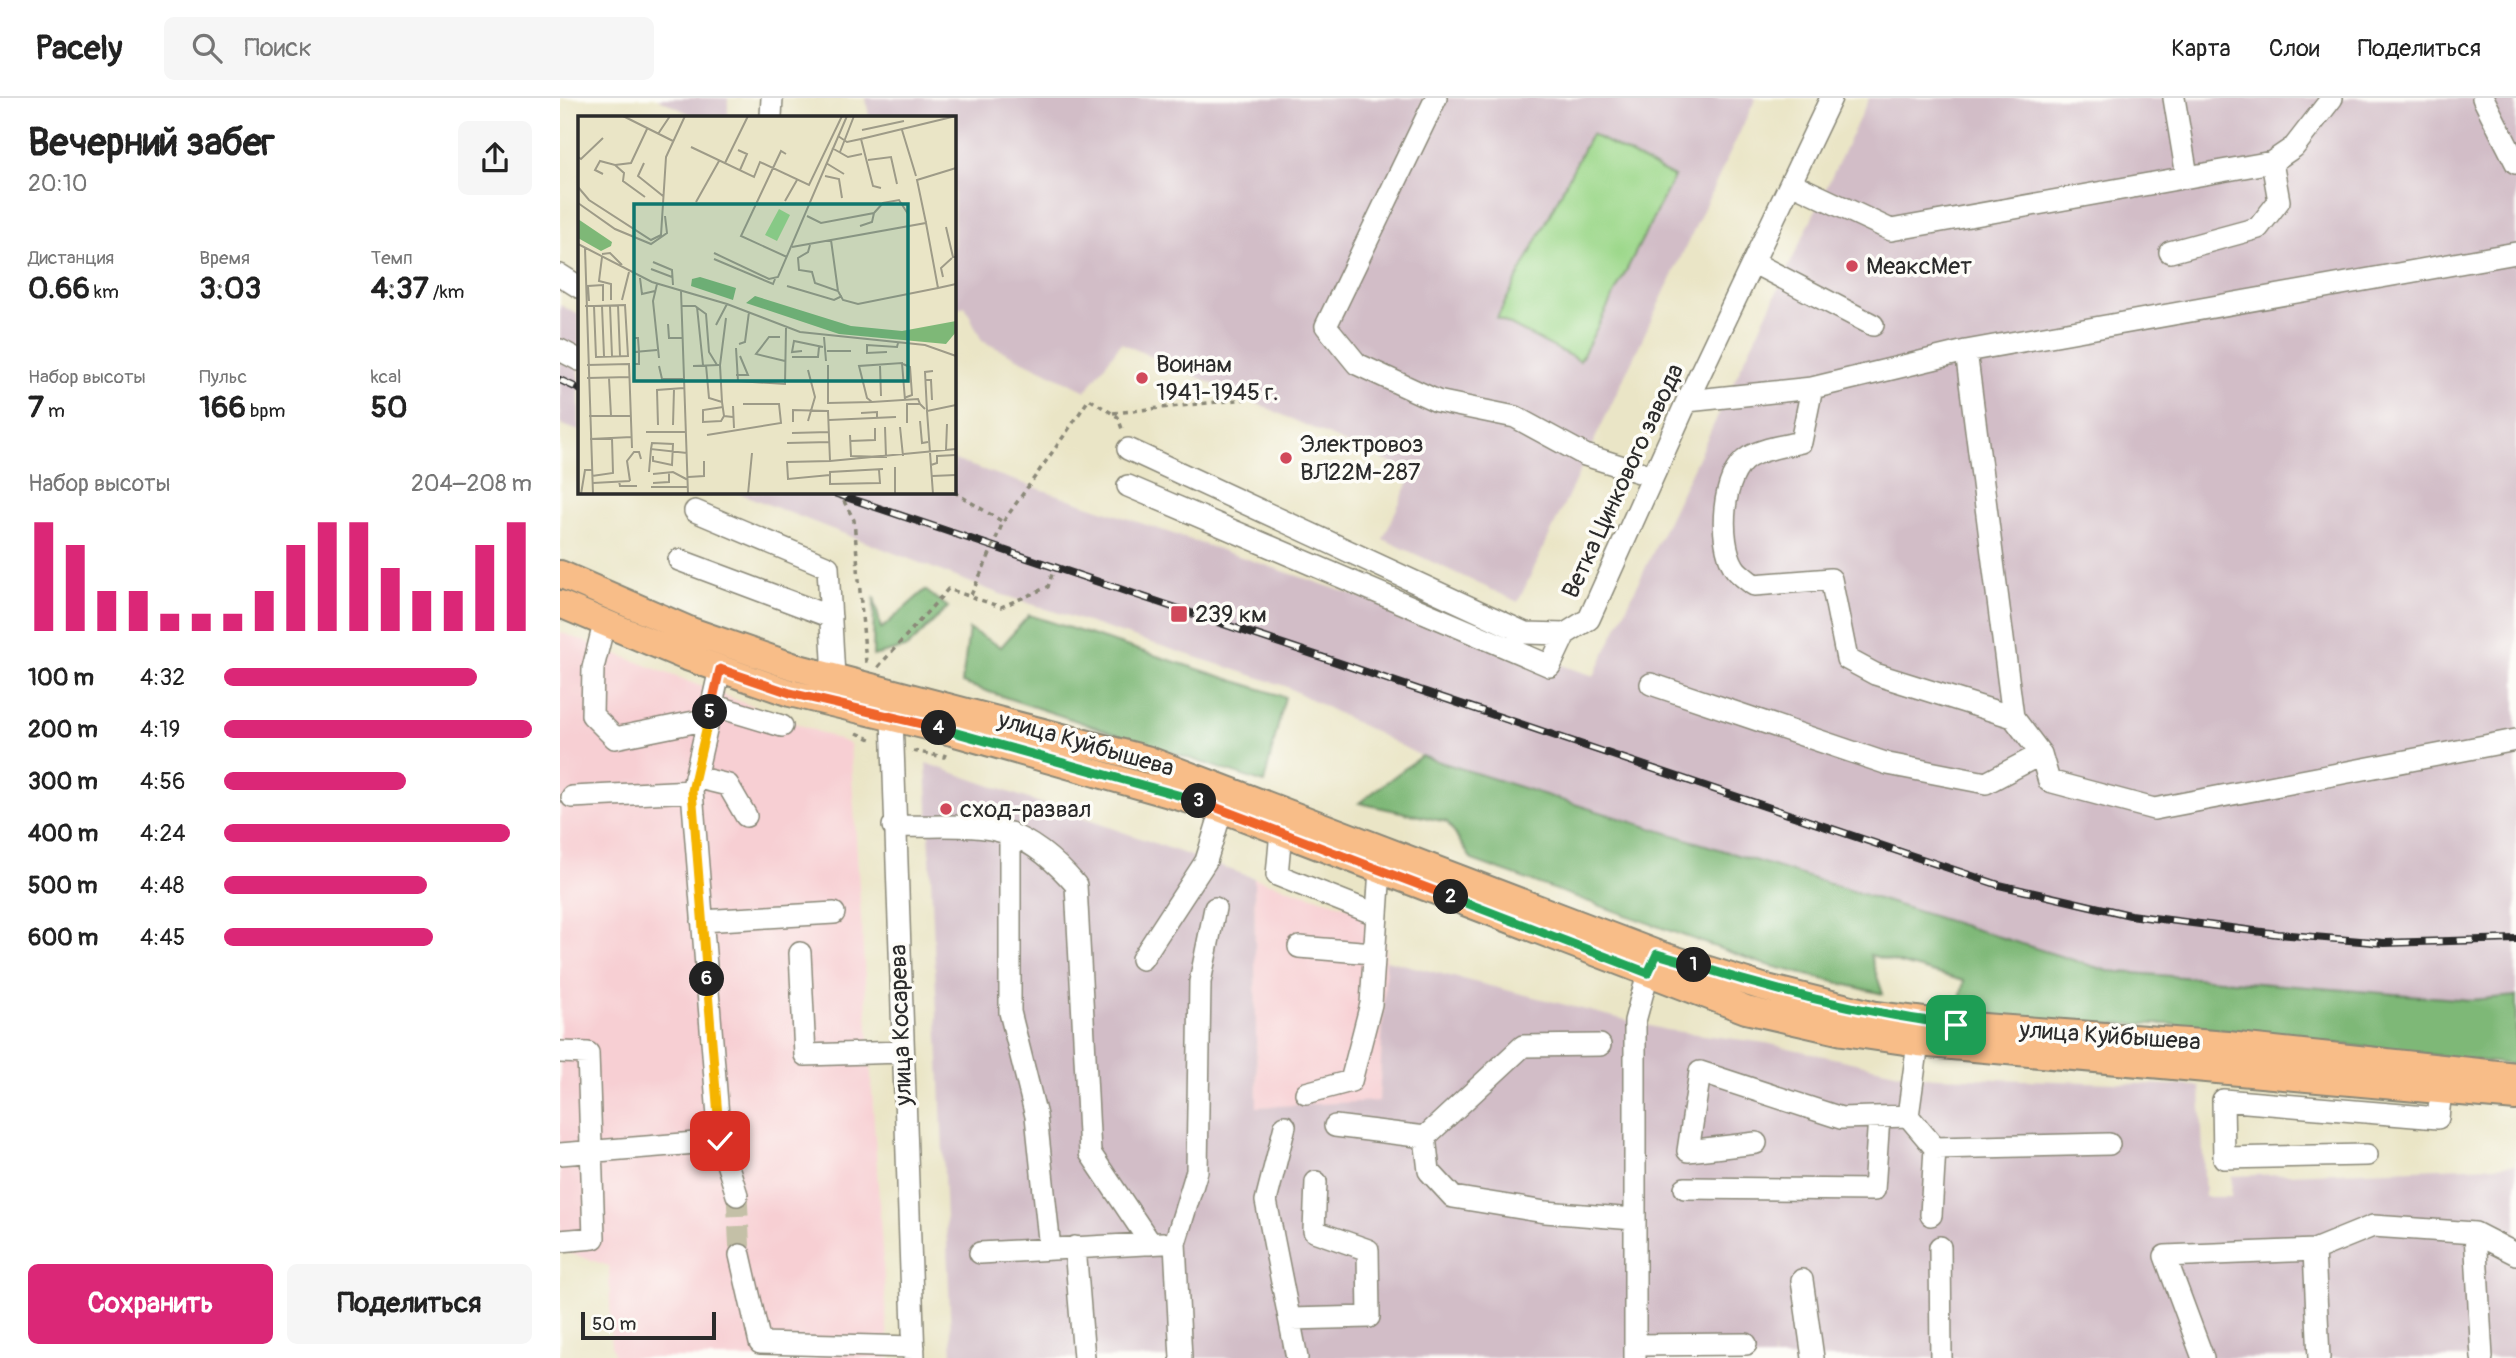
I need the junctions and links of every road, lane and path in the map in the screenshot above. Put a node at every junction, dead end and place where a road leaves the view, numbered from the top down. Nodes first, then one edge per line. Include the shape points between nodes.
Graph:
1 (772, 98) edge
2 (1436, 98) edge
3 (1831, 98) edge
4 (2174, 98) edge
5 (2333, 98) edge
6 (2483, 98) edge
7 (771, 116) edge
8 (2272, 162) junction
9 (2516, 163) edge
10 (2187, 176) junction
11 (1793, 184) junction
12 (2170, 253) dead end
13 (2516, 253) edge
14 (1754, 263) junction
15 (560, 275) edge
16 (578, 287) edge
17 (1872, 325) dead end
18 (560, 350) edge
19 (1966, 351) junction
20 (578, 359) edge
21 (1812, 388) junction
22 (1246, 399) dead end
23 (1687, 401) junction
24 (1113, 413) junction
25 (1118, 416) dead end
26 (1128, 449) dead end
27 (1653, 476) junction
28 (1128, 486) dead end
29 (956, 493) edge
30 (840, 494) edge
31 (695, 511) dead end
32 (1003, 522) junction
33 (679, 560) dead end
34 (1054, 571) dead end
35 (560, 573) edge
36 (971, 595) junction
37 (560, 604) edge
38 (831, 617) junction
39 (604, 624) junction
40 (1565, 635) junction
41 (720, 669) junction
42 (834, 677) junction
43 (1651, 684) dead end
44 (895, 705) junction
45 (710, 712) junction
46 (2013, 717) junction
47 (782, 726) dead end
48 (2516, 740) edge
49 (2041, 754) junction
50 (694, 784) junction
51 (572, 797) dead end
52 (1223, 808) junction
53 (746, 816) dead end
54 (893, 826) junction
55 (1281, 831) junction
56 (1010, 833) junction
57 (1380, 869) junction
58 (1214, 908) dead end
59 (834, 912) dead end
60 (1375, 914) junction
61 (702, 921) junction
62 (1299, 947) dead end
63 (800, 953) dead end
64 (1373, 953) junction
65 (1142, 959) dead end
66 (1653, 963) junction
67 (1918, 1043) junction
68 (1600, 1045) dead end
69 (560, 1052) edge
70 (902, 1052) junction
71 (2407, 1076) junction
72 (2516, 1076) edge
73 (2441, 1090) junction
74 (1306, 1093) dead end
75 (2516, 1097) edge
76 (1908, 1116) junction
77 (1880, 1117) junction
78 (1285, 1126) dead end
79 (1335, 1126) dead end
80 (1425, 1137) junction
81 (720, 1141) junction
82 (1756, 1143) dead end
83 (2109, 1144) dead end
84 (1936, 1149) junction
85 (592, 1153) junction
86 (560, 1154) edge
87 (2367, 1155) dead end
88 (1316, 1182) dead end
89 (1685, 1188) dead end
90 (737, 1195) tunnel mouth
91 (1931, 1214) dead end
92 (1634, 1219) junction
93 (2475, 1233) junction
94 (560, 1241) edge
95 (1175, 1242) junction
96 (1151, 1244) junction
97 (1075, 1247) junction
98 (1940, 1247) dead end
99 (1050, 1249) junction
100 (2314, 1250) junction
101 (980, 1253) dead end
102 (2516, 1254) edge
103 (740, 1255) tunnel mouth
104 (1802, 1280) dead end
105 (1290, 1320) junction
106 (1746, 1344) dead end
107 (914, 1352) edge
108 (1636, 1352) edge
109 (1084, 1358) edge
110 (1181, 1358) edge
111 (1297, 1358) edge
112 (1813, 1358) edge
113 (1941, 1358) edge
114 (2203, 1358) edge
115 (2319, 1358) edge
116 (2482, 1358) edge

1 - 7 street
2 - 27 street via 1326,326 1357,364 1437,401 1515,417 1585,455
3 - 11 street, Ветка Цинкового завода
4 - 10 street
5 - 8 street via 2294,147
6 - 9 street
8 - 10 street
8 - 12 street via 2279,201 2258,228
10 - 11 street via 1891,230
11 - 14 street, Ветка Цинкового завода
13 - 19 street
14 - 17 street
14 - 23 street, Ветка Цинкового завода
15 - 16 street
18 - 20 street
19 - 21 street
19 - 46 street
21 - 23 street
21 - 46 street via 1801,442 1747,458 1731,480 1724,506 1734,568 1754,585 1831,579 1847,659 1875,674
22 - 24 path
23 - 27 street, Ветка Цинкового завода
24 - 25 path
24 - 32 path, bridge via 1089,400
26 - 40 street, Ветка Цинкового завода via 1525,633
27 - 40 street, Ветка Цинкового завода via 1588,619
28 - 40 street via 1550,666
29 - 32 path
30 - 36 path via 854,520 866,663 877,668 948,589
31 - 38 street via 828,568
32 - 36 path, bridge
33 - 38 street
34 - 36 path via 1048,587 1001,607
35 - 42 main road, улица Куйбышева via 691,631
37 - 39 main road, улица Куйбышева
38 - 42 street
39 - 41 main road, улица Куйбышева
39 - 45 street via 593,668 592,715 615,738
41 - 44 main road, улица Куйбышева via 790,693
41 - 45 street
42 - 44 main road, улица Куйбышева
43 - 49 street via 1888,764 1986,783
44 - 52 main road, улица Куйбышева
44 - 54 street, улица Косарева
44 - 66 main road, улица Куйбышева via 1146,759
45 - 47 street
45 - 50 street
46 - 49 street
48 - 49 street via 2154,809 2049,782
50 - 51 street
50 - 53 street via 728,785
50 - 61 street
52 - 55 main road, улица Куйбышева
52 - 65 street via 1206,861
54 - 56 street via 996,828
54 - 70 street, улица Косарева
55 - 57 main road, улица Куйбышева
55 - 60 street via 1277,875
56 - 96 street via 1027,839 1053,859 1076,885 1090,1153
56 - 99 street via 1010,1012 1036,1116
57 - 60 street
57 - 66 main road, улица Куйбышева
58 - 95 street via 1200,982 1196,1171
59 - 61 street
60 - 64 street
61 - 81 street
62 - 64 street
63 - 70 street via 805,1055
64 - 74 street via 1371,1004 1351,1081
66 - 67 main road, улица Куйбышева via 1746,1010
66 - 71 main road, улица Куйбышева via 1876,1015 2228,1045
66 - 92 street via 1635,1021
67 - 71 main road, улица Куйбышева
67 - 76 street
68 - 80 street via 1523,1046
69 - 85 street via 588,1053
70 - 107 street, улица Косарева
71 - 72 main road, улица Куйбышева
71 - 73 main road, улица Куйбышева
73 - 75 main road, улица Куйбышева
73 - 87 street via 2438,1118 2223,1100 2224,1158
76 - 77 street
76 - 84 street
77 - 82 street via 1841,1118 1700,1072 1688,1151
77 - 89 street via 1874,1190
78 - 105 street via 1266,1201
79 - 80 street
80 - 92 street via 1429,1171 1453,1197 1545,1212
81 - 85 street
81 - 90 street
83 - 84 street
84 - 91 street
85 - 86 street
85 - 94 street via 594,1238
88 - 105 street via 1314,1231 1368,1250 1369,1317
92 - 108 street
93 - 100 street via 2373,1226
93 - 102 street
93 - 116 street
95 - 96 street
95 - 110 street
96 - 97 street
97 - 99 street
97 - 109 street
98 - 113 street
99 - 101 street
100 - 114 street via 2165,1256
100 - 115 street
103 - 107 street via 760,1343
104 - 112 street
105 - 111 street
106 - 108 street

